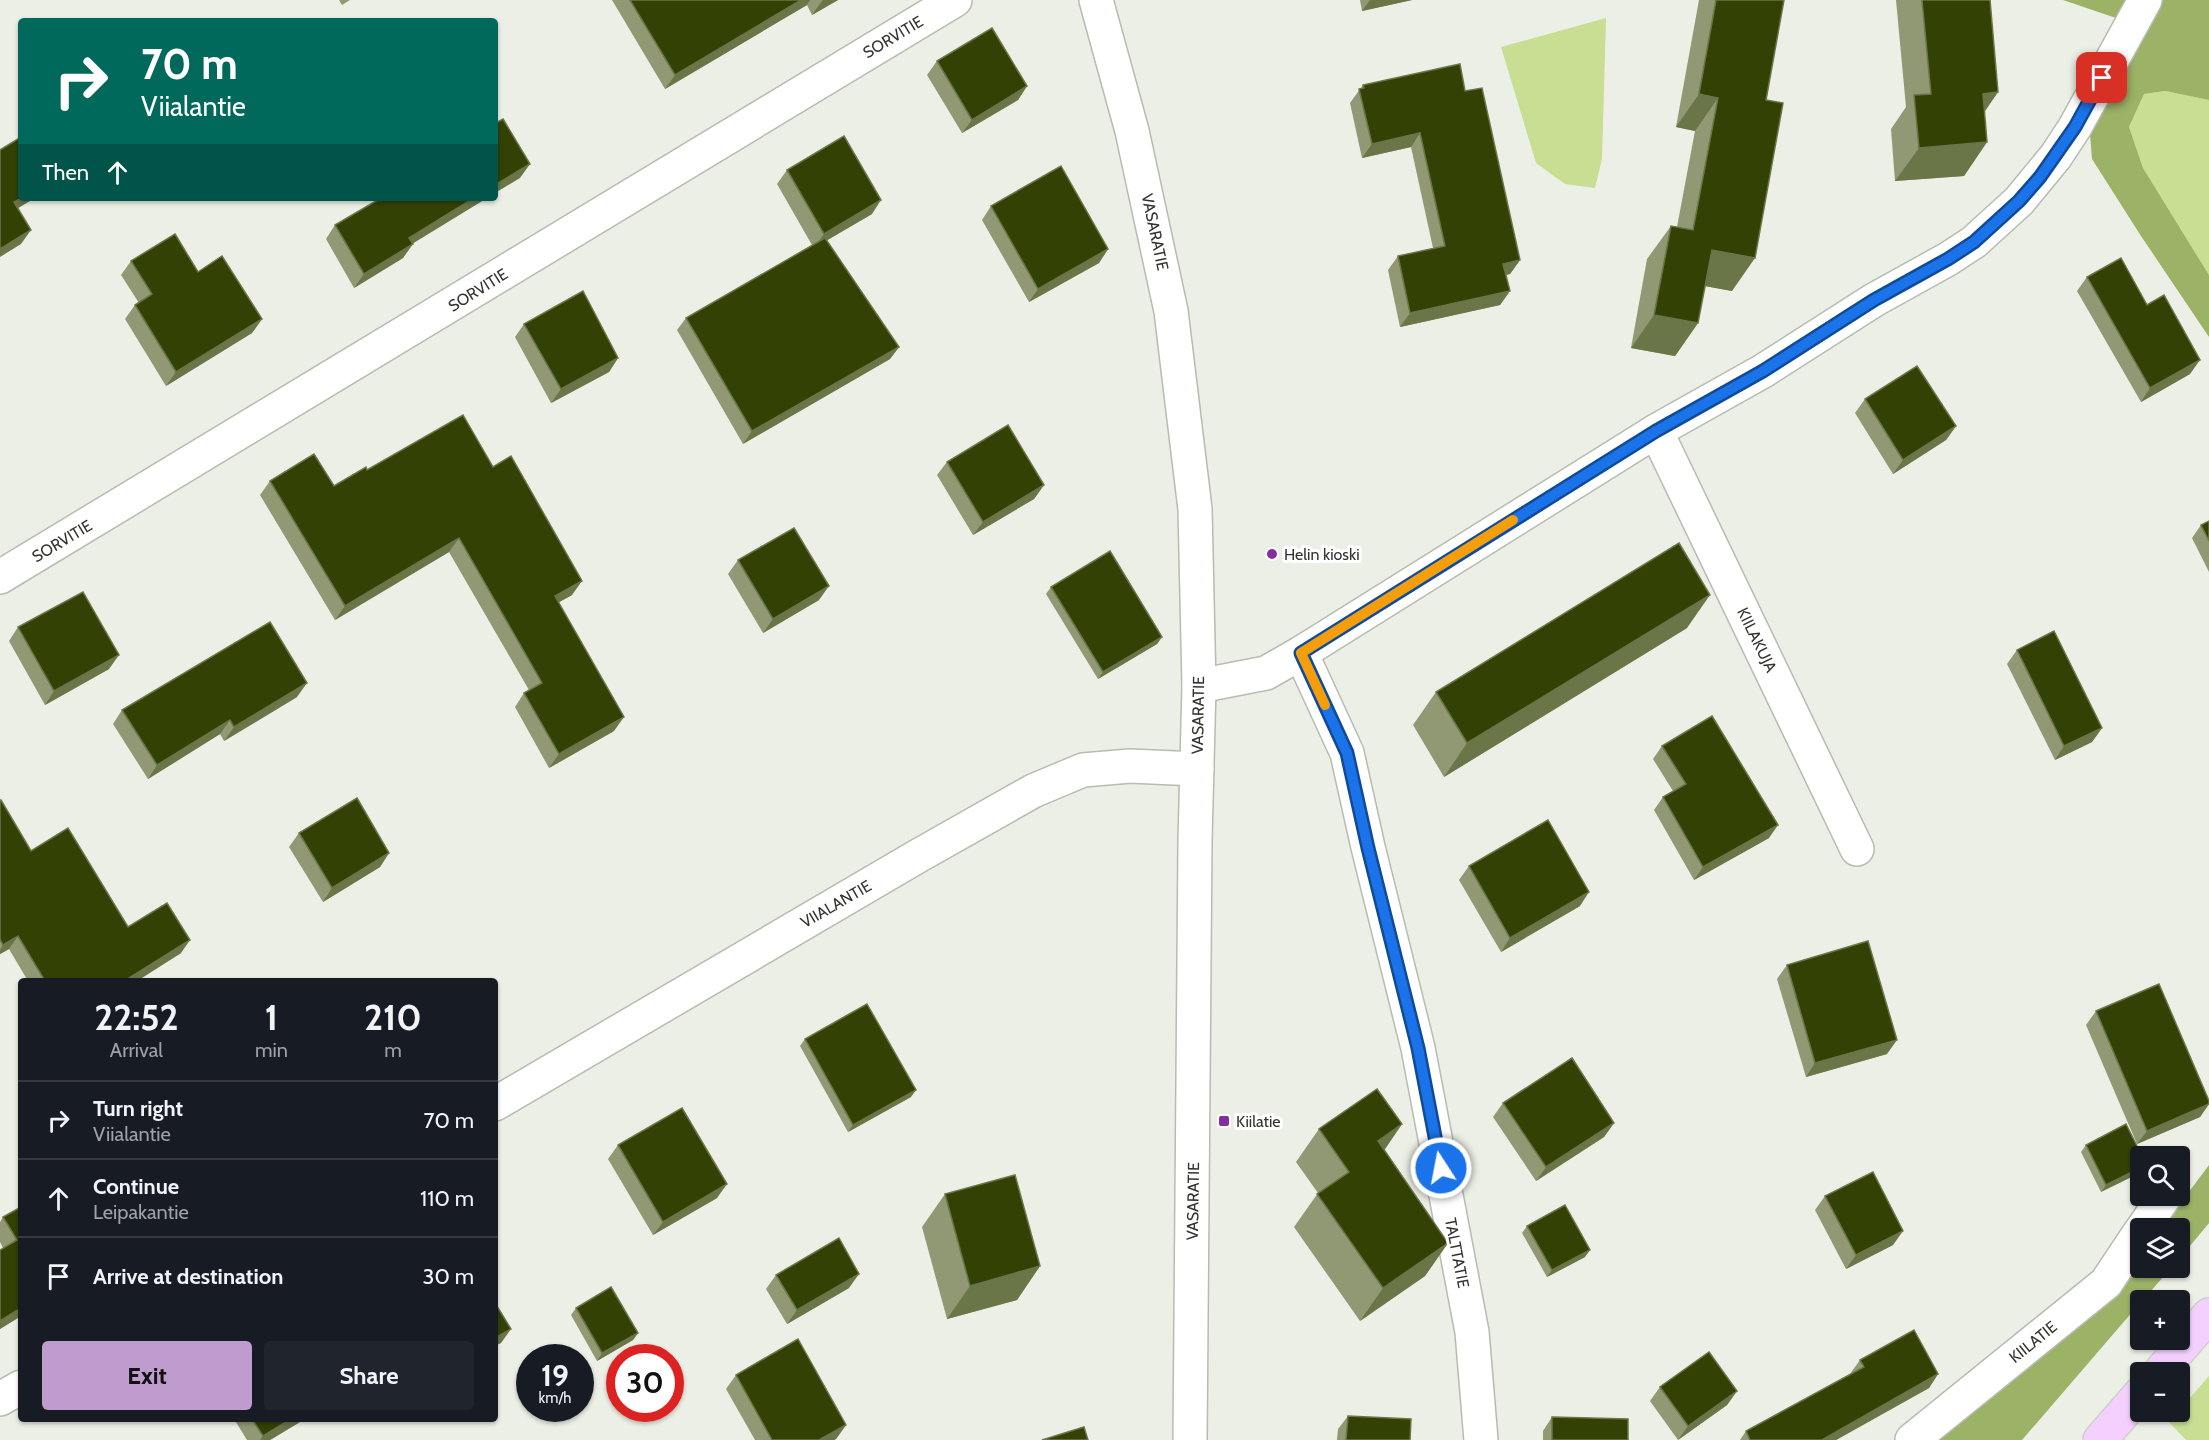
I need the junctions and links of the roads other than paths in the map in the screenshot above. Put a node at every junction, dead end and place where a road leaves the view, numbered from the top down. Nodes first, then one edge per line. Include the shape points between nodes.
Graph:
1 (955, 0) edge
2 (1095, 0) edge
3 (2145, 0) edge
4 (1656, 431) junction
5 (0, 577) edge
6 (1301, 653) junction
7 (1199, 686) junction
8 (1197, 769) junction
9 (1857, 849) dead end
10 (498, 1102) edge
11 (2130, 1248) edge
12 (2209, 1315) edge
13 (2169, 1362) edge
14 (18, 1389) edge
15 (0, 1399) edge
16 (2130, 1406) edge
17 (1190, 1440) edge
18 (1481, 1440) edge
19 (1912, 1440) edge
20 (2100, 1440) edge

1 - 5 street, SORVITIE
2 - 7 street, VASARATIE via 1132,131 1171,310 1195,509
3 - 4 street via 2056,156 1993,226 1948,259
4 - 6 street
4 - 9 street, KIILAKUJA
6 - 7 street via 1266,673
6 - 18 street, TALTTATIE via 1347,753 1418,1048 1472,1332
7 - 8 street, VASARATIE
8 - 10 street, VIIALANTIE via 1130,766 1083,770 1033,791
8 - 17 street, VASARATIE
11 - 19 street, KIILATIE via 2106,1283
12 - 13 main road
14 - 15 street
16 - 20 main road

